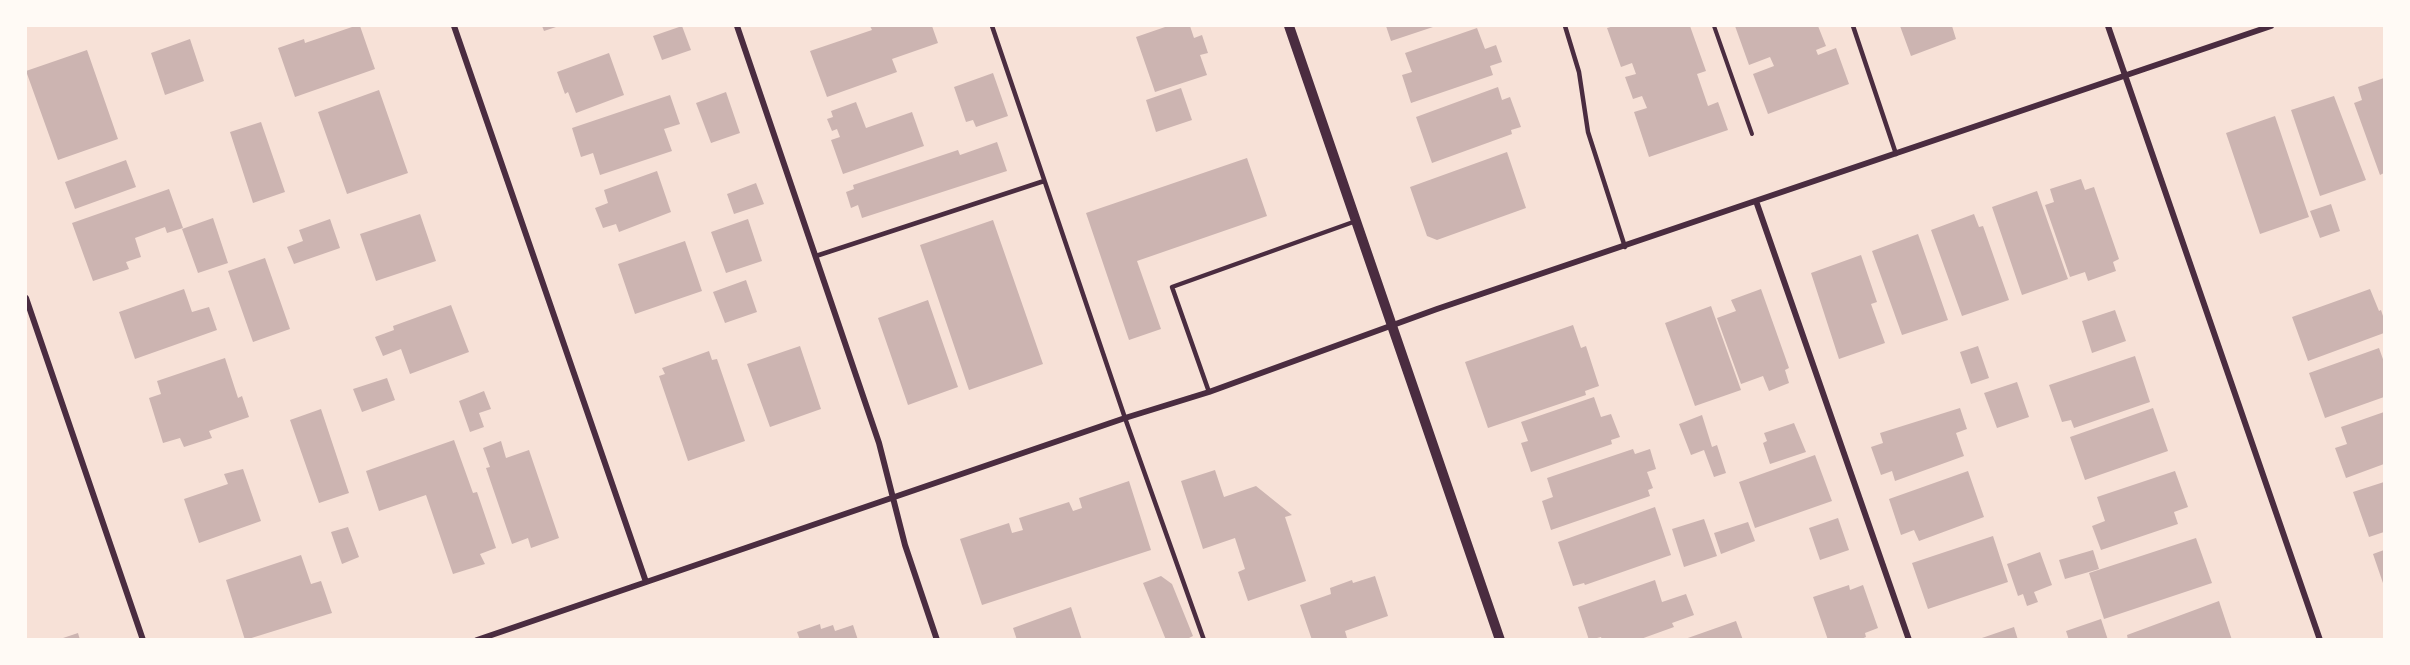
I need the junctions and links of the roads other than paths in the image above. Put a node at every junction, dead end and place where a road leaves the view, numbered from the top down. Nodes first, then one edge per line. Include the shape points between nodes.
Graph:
1 (454, 26) edge
2 (737, 26) edge
3 (992, 26) edge
4 (1289, 26) edge
5 (1565, 26) edge
6 (1853, 26) edge
7 (2108, 26) edge
8 (2271, 26) edge
9 (2125, 75) junction
10 (1896, 154) junction
11 (1044, 181) junction
12 (1756, 201) junction
13 (1356, 221) junction
14 (1624, 247) junction
15 (816, 256) junction
16 (26, 298) edge
17 (1392, 326) junction
18 (1209, 392) junction
19 (1125, 418) junction
20 (892, 497) junction
21 (646, 582) junction
22 (143, 639) edge
23 (477, 639) edge
24 (937, 639) edge
25 (1204, 639) edge
26 (1500, 639) edge
27 (1909, 639) edge
28 (2320, 639) edge

1 - 21 street
2 - 15 street
3 - 11 lane
4 - 13 street
5 - 14 lane via 1579,72 1588,132
6 - 10 lane
7 - 9 street
8 - 9 street
9 - 10 street
9 - 28 street
10 - 12 street
11 - 15 lane
11 - 19 lane
12 - 14 street
12 - 27 street
13 - 17 street
13 - 18 lane via 1172,287
14 - 17 street
15 - 20 street via 879,443
16 - 22 street
17 - 18 street
17 - 26 street
18 - 19 street
19 - 20 street
19 - 25 lane
20 - 21 street
20 - 24 street
21 - 23 street

